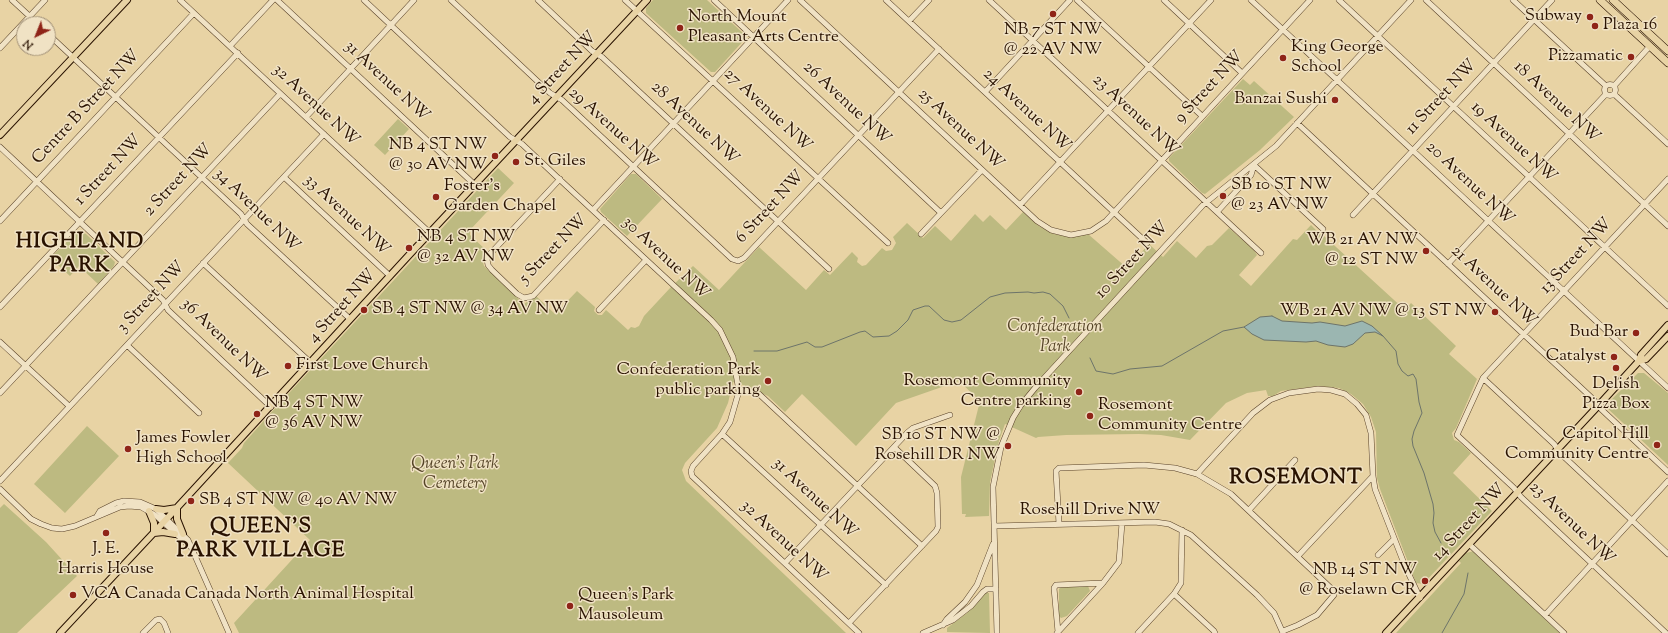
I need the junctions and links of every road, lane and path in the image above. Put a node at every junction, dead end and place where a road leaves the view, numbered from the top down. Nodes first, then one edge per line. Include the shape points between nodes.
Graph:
1 (12, 0) edge
2 (45, 0) edge
3 (127, 0) edge
4 (180, 0) edge
5 (273, 0) edge
6 (277, 0) edge
7 (364, 0) edge
8 (414, 0) edge
9 (451, 0) edge
10 (538, 0) edge
11 (625, 0) edge
12 (647, 0) edge
13 (714, 0) edge
14 (788, 0) edge
15 (800, 0) edge
16 (886, 0) edge
17 (929, 0) edge
18 (989, 0) edge
19 (1070, 0) edge
20 (1077, 0) edge
21 (1164, 0) edge
22 (1211, 0) edge
23 (1252, 0) edge
24 (1310, 0) edge
25 (1339, 0) edge
26 (1411, 0) edge
27 (1426, 0) edge
28 (1513, 0) edge
29 (1552, 0) edge
30 (1600, 0) edge
31 (1613, 0) edge
32 (637, 11) junction
33 (194, 13) junction
34 (29, 16) joint
35 (1534, 20) junction
36 (909, 21) junction
37 (1189, 23) junction
38 (391, 25) junction
39 (1283, 29) junction
40 (16, 30) edge
41 (1378, 36) junction
42 (754, 37) junction
43 (1033, 40) junction
44 (56, 41) edge
45 (230, 46) junction
46 (1650, 46) junction
47 (0, 48) edge
48 (939, 49) junction
49 (1668, 51) edge
50 (238, 53) junction
51 (597, 54) junction
52 (73, 57) junction
53 (1494, 63) junction
54 (1668, 64) edge
55 (1149, 67) junction
56 (351, 68) junction
57 (1242, 73) junction
58 (713, 80) junction
59 (1338, 80) junction
60 (1606, 86) junction
61 (1614, 86) junction
62 (899, 92) junction
63 (985, 92) junction
64 (280, 94) junction
65 (1606, 94) junction
66 (1614, 94) junction
67 (557, 97) junction
68 (116, 98) junction
69 (1454, 107) junction
70 (1108, 111) junction
71 (1202, 116) junction
72 (306, 117) junction
73 (1297, 123) junction
74 (673, 124) junction
75 (324, 134) junction
76 (1569, 134) junction
77 (0, 135) edge
78 (858, 135) junction
79 (159, 138) junction
80 (516, 140) junction
81 (1668, 144) edge
82 (0, 147) edge
83 (1413, 150) junction
84 (1161, 160) junction
85 (1060, 162) junction
86 (1254, 165) junction
87 (633, 167) junction
88 (982, 170) junction
89 (284, 177) junction
90 (1529, 177) junction
91 (202, 178) junction
92 (818, 178) junction
93 (560, 179) junction
94 (1668, 179) edge
95 (37, 182) junction
96 (475, 185) junction
97 (1372, 194) junction
98 (1207, 202) junction
99 (1645, 204) junction
100 (1020, 205) junction
101 (593, 210) junction
102 (1113, 212) junction
103 (1217, 212) junction
104 (941, 213) junction
105 (1353, 215) dead end
106 (244, 219) junction
107 (604, 220) junction
108 (1488, 220) junction
109 (0, 221) edge
110 (778, 221) junction
111 (80, 222) junction
112 (1668, 226) edge
113 (1323, 229) dead end
114 (430, 233) junction
115 (921, 234) dead end
116 (888, 243) dead end
117 (1147, 243) dead end
118 (1604, 247) junction
119 (1261, 253) dead end
120 (646, 260) junction
121 (738, 261) joint
122 (123, 262) junction
123 (203, 263) junction
124 (1448, 264) junction
125 (829, 269) dead end
126 (390, 276) junction
127 (1564, 291) junction
128 (165, 304) junction
129 (1668, 306) edge
130 (0, 307) edge
131 (599, 310) dead end
132 (350, 319) junction
133 (1668, 325) edge
134 (1524, 334) junction
135 (1668, 336) edge
136 (0, 342) edge
137 (126, 345) junction
138 (1639, 361) junction
139 (310, 363) junction
140 (25, 366) junction
141 (1483, 378) junction
142 (1668, 388) edge
143 (739, 391) junction
144 (0, 393) edge
145 (69, 406) junction
146 (1598, 406) junction
147 (271, 407) junction
148 (199, 413) dead end
149 (950, 414) dead end
150 (722, 434) junction
151 (1457, 435) joint
152 (894, 447) junction
153 (1558, 449) junction
154 (1295, 460) dead end
155 (1668, 472) edge
156 (1197, 474) junction
157 (1373, 476) junction
158 (0, 480) edge
159 (1668, 482) edge
160 (858, 484) junction
161 (0, 490) edge
162 (1517, 493) junction
163 (178, 508) junction
164 (156, 509) junction
165 (149, 510) junction
166 (1249, 510) junction
167 (97, 516) junction
168 (1632, 520) junction
169 (165, 521) junction
170 (1122, 523) junction
171 (821, 524) junction
172 (1059, 524) junction
173 (994, 526) junction
174 (1182, 530) junction
175 (154, 533) junction
176 (175, 534) junction
177 (183, 534) junction
178 (1394, 539) junction
179 (994, 540) junction
180 (1469, 544) junction
181 (190, 546) junction
182 (922, 546) junction
183 (1668, 554) edge
184 (1378, 555) dead end
185 (1298, 556) junction
186 (785, 564) junction
187 (1592, 564) junction
188 (1103, 583) junction
189 (886, 585) junction
190 (996, 589) junction
191 (1174, 594) junction
192 (1420, 598) junction
193 (1544, 614) junction
194 (849, 624) junction
195 (940, 628) junction
196 (1057, 632) edge
197 (1283, 632) edge
198 (60, 633) edge
199 (143, 633) edge
200 (168, 633) edge
201 (229, 633) edge
202 (859, 633) edge
203 (923, 633) edge
204 (997, 633) edge
205 (1138, 633) edge
206 (1215, 633) edge
207 (1386, 633) edge
208 (1564, 633) edge
209 (1666, 633) edge

1 - 34 street
2 - 34 street
3 - 52 main road
4 - 33 street, 32 Avenue NW
5 - 45 street
6 - 56 street, 31 Avenue NW
7 - 38 street, 30 Avenue NW
8 - 38 street
9 - 67 street, 29 Avenue NW
10 - 51 street, 28 Avenue NW
11 - 32 street, 27 Avenue NW
12 - 32 main road, 4 Street NW
13 - 42 street, 26 Avenue NW
14 - 42 street, 5 Street NW
15 - 62 street, 25 Avenue NW
16 - 36 street, 24 Avenue NW
17 - 36 street
18 - 43 street, 23 Avenue NW
19 - 43 street
20 - 55 street
21 - 37 street
22 - 37 street
23 - 39 street, 20 Avenue NW
24 - 39 street, 9 Street NW
25 - 41 street, 19 Avenue NW
26 - 41 street, 10 Street NW
27 - 53 street, 18 Avenue NW
28 - 35 street
29 - 35 street, 11 Street NW
30 - 46 highway
31 - 49 highway
32 - 51 main road, 4 Street NW
32 - 58 street, 27 Avenue NW
33 - 45 street, 32 Avenue NW
33 - 68 street, Centre B Street NW
35 - 53 street, 11 Street NW
35 - 60 street
36 - 48 street, 24 Avenue NW
37 - 55 street
37 - 57 street
38 - 56 street
38 - 80 street, 30 Avenue NW
39 - 57 street, 9 Street NW
39 - 59 street, 20 Avenue NW
40 - 47 street
41 - 59 street, 10 Street NW
41 - 69 street, 19 Avenue NW
42 - 58 street, 5 Street NW
42 - 78 street, 26 Avenue NW
43 - 63 street
43 - 70 street, 23 Avenue NW
44 - 52 street, 34 Avenue NW
45 - 50 street, 32 Avenue NW
46 - 54 highway
46 - 61 street
48 - 62 street, 6 Street NW
48 - 63 street, 24 Avenue NW
50 - 64 street, 32 Avenue NW
50 - 79 street, 1 Street NW
51 - 67 main road, 4 Street NW
51 - 74 street, 28 Avenue NW
52 - 68 street, 34 Avenue NW
52 - 77 main road
53 - 69 street, 11 Street NW
53 - 76 street, 18 Avenue NW
55 - 70 street
55 - 71 street
56 - 72 street
56 - 96 street, 31 Avenue NW
57 - 71 street, 9 Street NW
58 - 74 street, 5 Street NW
58 - 92 street, 27 Avenue NW
59 - 73 street, 10 Street NW
59 - 83 street, 20 Avenue NW
60 - 61 street
60 - 65 street
61 - 66 street
62 - 78 street, 6 Street NW
62 - 88 street, 25 Avenue NW
63 - 85 street, 24 Avenue NW
64 - 72 street, 32 Avenue NW
64 - 91 street, 2 Street NW
65 - 66 street
65 - 76 street
66 - 81 street
67 - 80 main road, 4 Street NW
67 - 87 street, 29 Avenue NW
68 - 79 street, 34 Avenue NW
68 - 95 street, Centre B Street NW
69 - 83 street, 11 Street NW
69 - 90 street, 19 Avenue NW
70 - 84 street, 23 Avenue NW
70 - 85 street
71 - 84 street, 9 Street NW
72 - 75 street, 32 Avenue NW
73 - 86 street, 10 Street NW
73 - 97 street, 21 Avenue NW
74 - 87 street, 5 Street NW
74 - 110 street, 28 Avenue NW
75 - 89 street, 3 Street NW
75 - 114 street, 32 Avenue NW
76 - 90 street
76 - 99 street, 18 Avenue NW
78 - 92 street, 6 Street NW
78 - 104 street, 26 Avenue NW
79 - 91 street, 34 Avenue NW
79 - 111 street, 1 Street NW
80 - 93 street, 30 Avenue NW
80 - 96 main road, 4 Street NW
82 - 95 street, 36 Avenue NW
83 - 97 street, 11 Street NW
83 - 108 street, 20 Avenue NW
84 - 98 street, 23 Avenue NW
84 - 102 street, 9 Street NW
85 - 100 street
85 - 102 street, 24 Avenue NW
86 - 98 street, 10 Street NW
86 - 103 street, 10 Street NW via 1251,175
86 - 113 street
87 - 101 street, 5 Street NW
87 - 121 street, 29 Avenue NW via 732,259
88 - 100 street, 25 Avenue NW
88 - 104 street
89 - 106 street, 3 Street NW
89 - 126 street, 33 Avenue NW
90 - 108 street
90 - 118 street, 19 Avenue NW
91 - 106 street, 34 Avenue NW
91 - 122 street, 2 Street NW
92 - 110 street, 6 Street NW
92 - 116 street, 27 Avenue NW
93 - 101 street, 30 Avenue NW
93 - 107 street, 5 Street NW via 487,259 492,270 516,294 524,298 532,296
94 - 99 street, 13 Street NW
95 - 109 street, Centre B Street NW
95 - 111 street, 36 Avenue NW
96 - 114 main road, 4 Street NW
97 - 105 street, 11 Street NW
97 - 124 street, 21 Avenue NW
98 - 103 street, 23 Avenue NW
98 - 173 street, 10 Street NW via 1034,388 1022,405 1006,434 997,463 993,486
99 - 112 street, 18 Avenue NW
99 - 118 street, 13 Street NW
100 - 102 street, 25 Avenue NW via 1046,227 1071,235 1095,229
101 - 107 street, 30 Avenue NW
102 - 117 street, 24 Avenue NW
103 - 119 street, 23 Avenue NW
104 - 115 street
106 - 123 street, 3 Street NW
106 - 132 street, 34 Avenue NW
107 - 120 street, 30 Avenue NW
108 - 124 street
108 - 127 street, 20 Avenue NW
110 - 121 street, 6 Street NW via 744,258
110 - 125 street, 28 Avenue NW
111 - 122 street, 36 Avenue NW
111 - 130 street, 1 Street NW
114 - 126 main road, 4 Street NW
118 - 127 street, 13 Street NW
118 - 129 street, 19 Avenue NW
120 - 131 street
120 - 143 street, 30 Avenue NW via 720,330 733,357
122 - 128 street, 36 Avenue NW
122 - 140 street, 2 Street NW
123 - 128 street, 3 Street NW
123 - 139 street
124 - 134 street, 21 Avenue NW
126 - 132 main road, 4 Street NW
127 - 134 street, 13 Street NW
127 - 138 street, 20 Avenue NW
128 - 137 street, 3 Street NW
128 - 147 street, 36 Avenue NW via 168,310
132 - 139 main road, 4 Street NW
133 - 138 main road, 14 Street NW via 1641,355
134 - 141 street, 13 Street NW
134 - 146 street, 21 Avenue NW
135 - 138 main road, 14 Street NW via 1646,360
136 - 140 street
137 - 145 street, 3 Street NW
137 - 148 street
138 - 142 street, 20 Avenue NW
138 - 146 main road, 14 Street NW
139 - 147 main road, 4 Street NW
140 - 144 street, 2 Street NW
140 - 145 street
141 - 151 street, 13 Street NW
141 - 153 street
143 - 150 street via 730,422
143 - 160 street via 760,394
145 - 158 street, 3 Street NW
146 - 153 main road, 14 Street NW
146 - 155 street, 21 Avenue NW
147 - 163 main road, 4 Street NW
149 - 152 street via 913,428
150 - 171 street, 31 Avenue NW
150 - 186 street, 32 Avenue NW via 693,466 692,476
151 - 162 street, 23 Avenue NW
152 - 160 street
152 - 182 street via 930,480 937,493 938,527
153 - 162 main road, 14 Street NW
153 - 168 street
154 - 166 street
156 - 157 street via 1260,407 1289,393 1318,389 1345,394 1366,415 1371,433
156 - 166 street via 1231,494
156 - 172 street via 1175,468 1144,465 1059,468 1056,471
157 - 178 street
157 - 185 street
159 - 168 street
160 - 171 street
160 - 182 street
161 - 167 street via 31,519 46,526 71,527
162 - 180 main road, 14 Street NW
162 - 187 street, 23 Avenue NW
163 - 164 main road
163 - 169 main road, 4 Street NW
163 - 177 main road via 177,519
164 - 167 street via 140,502 124,501 100,511
164 - 169 street
165 - 167 street via 125,506
165 - 169 street
165 - 175 main road via 154,523
166 - 185 street
168 - 183 street
168 - 187 street
169 - 175 main road, 4 Street NW
169 - 176 street
169 - 177 street
170 - 172 street, Rosehill Drive NW
170 - 174 street, Rosehill Drive NW via 1155,522 1169,524
170 - 188 street via 1119,562
171 - 186 street
171 - 189 street, 31 Avenue NW
172 - 173 street, Rosehill Drive NW
173 - 179 street, 10 Street NW
174 - 191 street via 1182,576
174 - 197 street, Rosehill Drive NW via 1198,540 1257,595 1274,613
175 - 176 main road
175 - 198 main road, 4 Street NW
176 - 181 street
177 - 181 street
178 - 184 street
178 - 192 street
179 - 190 street, 10 Street NW
179 - 195 street, 10 Street NW via 977,585
180 - 192 main road, 14 Street NW
180 - 193 street
181 - 201 street
182 - 189 street
185 - 197 street via 1334,591 1334,595 1317,615
186 - 194 street, 32 Avenue NW
187 - 193 street
187 - 209 street, 23 Avenue NW
188 - 196 street
188 - 196 street via 1056,585 1054,588
189 - 194 street
190 - 195 street, 10 Street NW via 987,589 966,611
190 - 204 street
191 - 205 street
191 - 206 street
192 - 207 main road, 14 Street NW
193 - 208 street
194 - 202 street, 32 Avenue NW
195 - 203 street, 10 Street NW
199 - 200 street via 156,620 160,620

